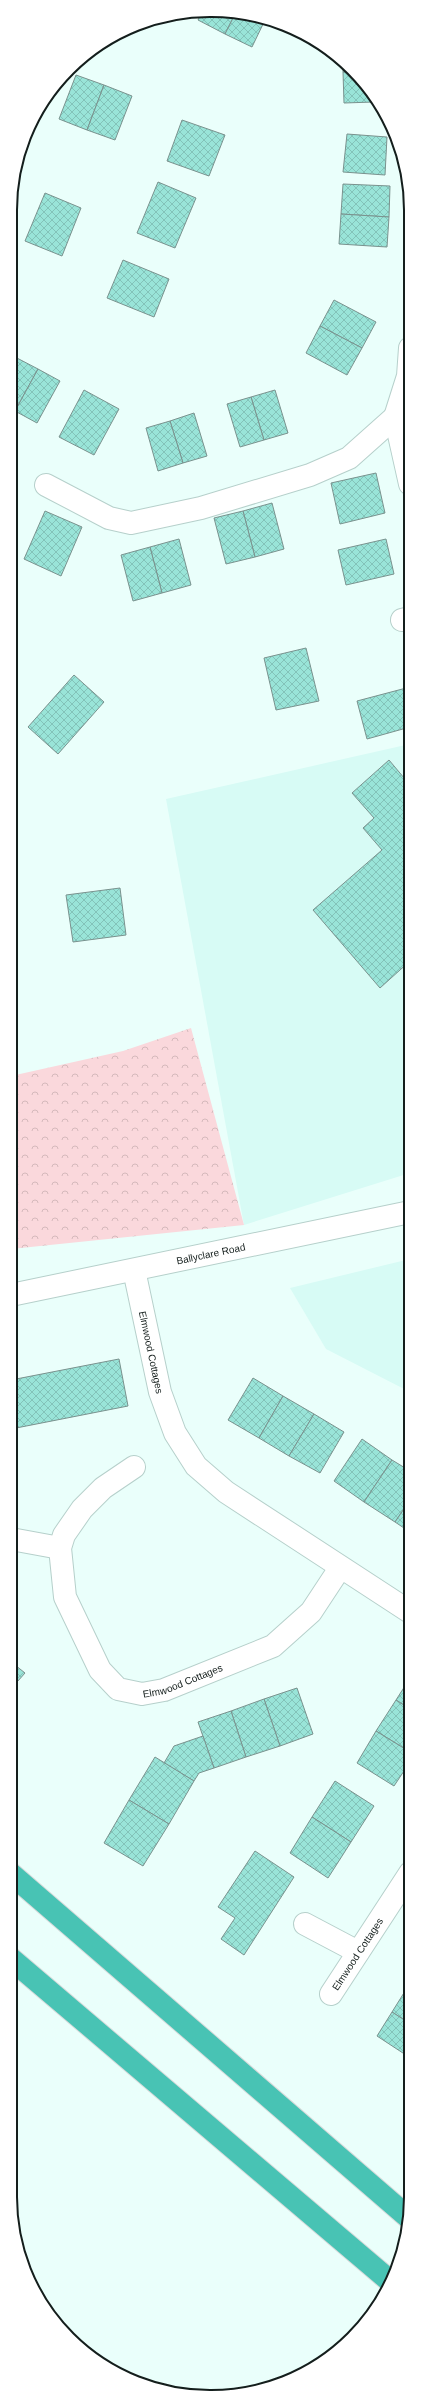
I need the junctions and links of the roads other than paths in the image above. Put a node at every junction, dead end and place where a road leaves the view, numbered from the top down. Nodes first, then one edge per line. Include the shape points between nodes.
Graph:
1 (404, 389) edge
2 (395, 417) junction
3 (404, 457) edge
4 (46, 485) dead end
5 (404, 1213) edge
6 (134, 1270) junction
7 (17, 1294) edge
8 (134, 1468) dead end
9 (17, 1540) edge
10 (60, 1548) junction
11 (340, 1568) junction
12 (404, 1608) edge
13 (17, 1879) edge
14 (404, 1882) edge
15 (305, 1924) dead end
16 (358, 1952) junction
17 (17, 1964) edge
18 (331, 1994) dead end
19 (403, 2213) edge
20 (386, 2278) edge

1 - 2 street
2 - 3 street
2 - 4 street via 348,458 310,475 201,508 131,523 110,518
5 - 6 street, Ballyclare Road
6 - 7 street, Ballyclare Road
6 - 11 street, Elmwood Cottages via 160,1392 175,1433 196,1466 226,1492
8 - 10 street, Elmwood Cottages via 103,1488 82,1509 64,1535
9 - 10 street
10 - 11 street, Elmwood Cottages via 65,1597 100,1670 118,1689 142,1694 164,1690 273,1646 311,1612
11 - 12 street, Elmwood Cottages
13 - 19 highway
14 - 16 street, Elmwood Cottages
15 - 16 street
16 - 18 street, Elmwood Cottages
17 - 20 highway

